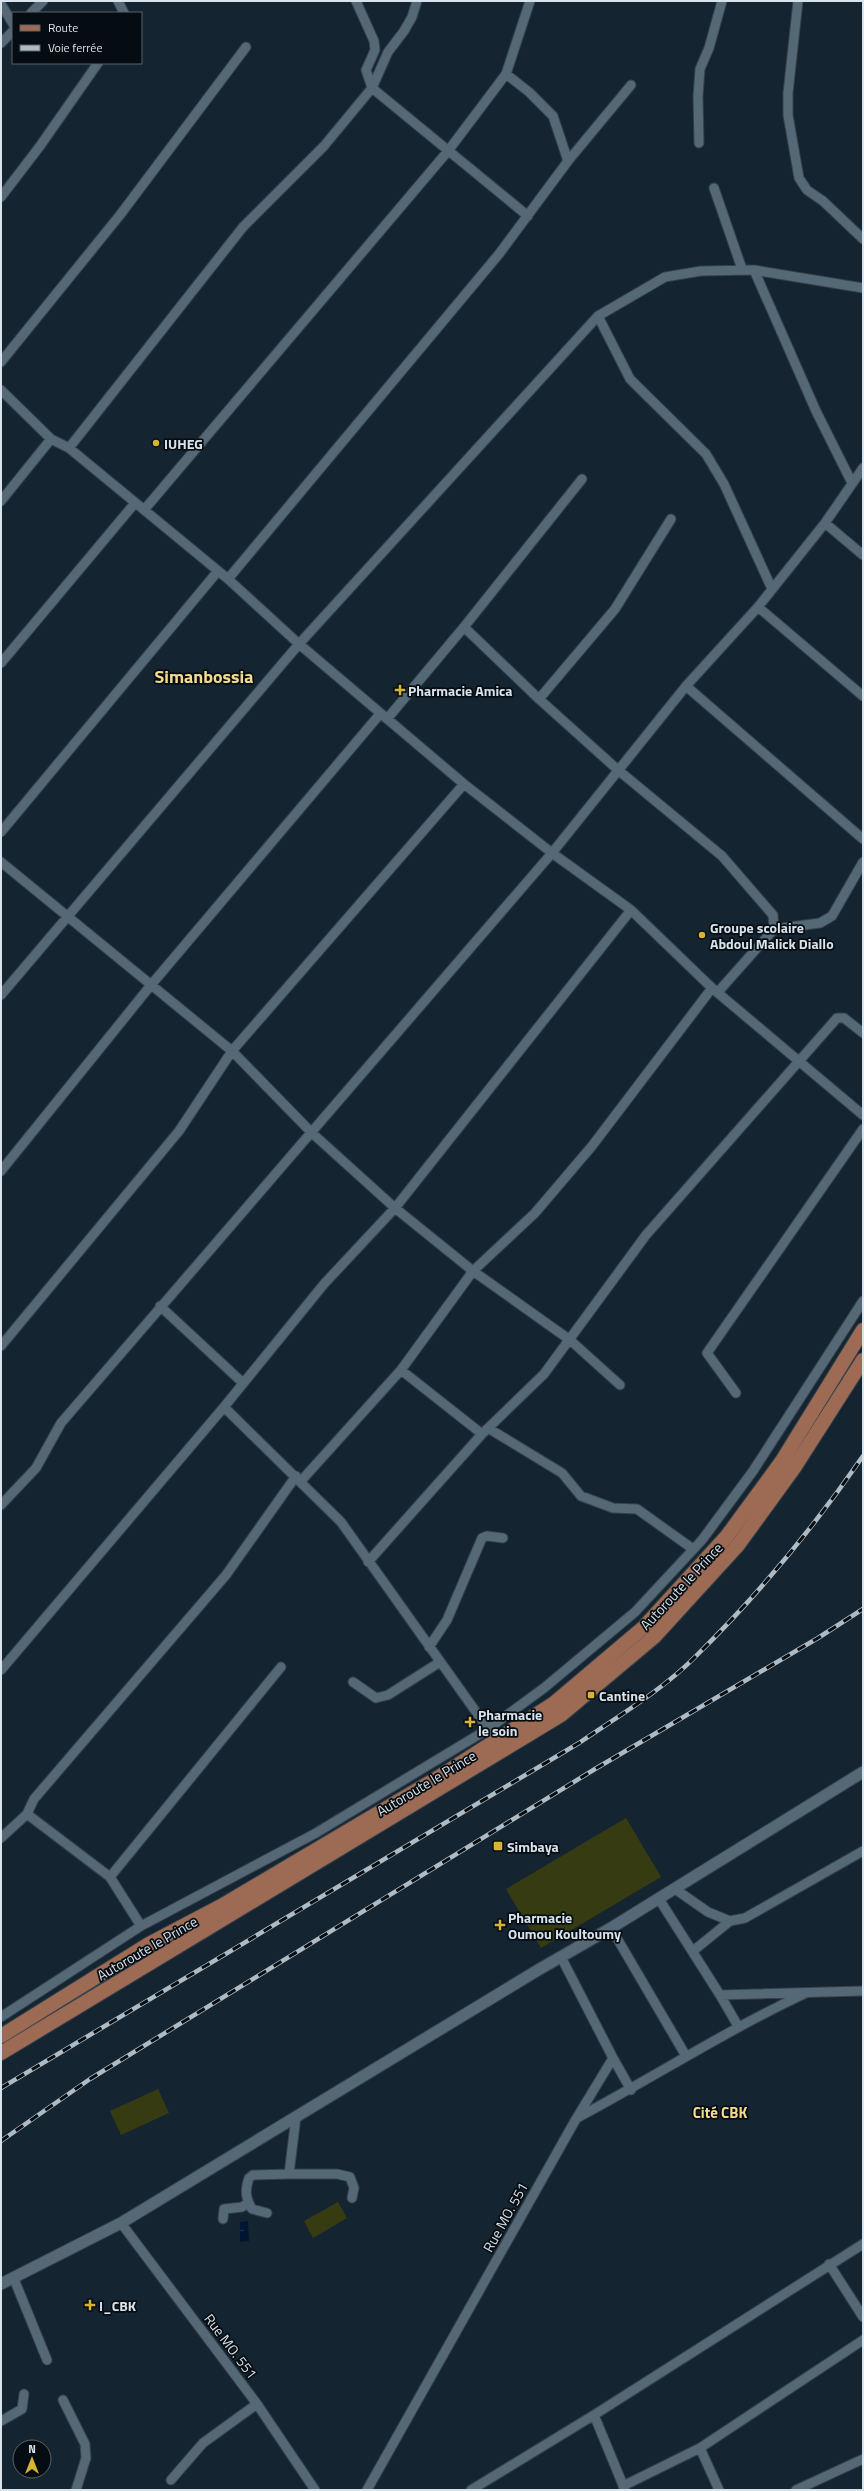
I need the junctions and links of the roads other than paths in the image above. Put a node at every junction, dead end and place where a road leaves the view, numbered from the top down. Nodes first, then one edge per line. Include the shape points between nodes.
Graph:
1 (43, 1) edge
2 (118, 1) edge
3 (356, 1) edge
4 (417, 1) edge
5 (530, 1) edge
6 (722, 1) edge
7 (798, 1) edge
8 (1, 4) edge
9 (32, 12) edge
10 (124, 12) edge
11 (12, 22) edge
12 (12, 32) edge
13 (1, 43) edge
14 (246, 47) dead end
15 (97, 64) edge
16 (506, 74) junction
17 (631, 85) dead end
18 (372, 88) junction
19 (699, 143) dead end
20 (448, 151) junction
21 (568, 162) junction
22 (714, 188) dead end
23 (1, 197) edge
24 (528, 216) junction
25 (863, 238) edge
26 (742, 269) junction
27 (754, 270) junction
28 (863, 288) edge
29 (598, 316) junction
30 (1, 362) edge
31 (1, 390) edge
32 (51, 439) junction
33 (69, 448) junction
34 (863, 468) edge
35 (582, 479) dead end
36 (852, 483) junction
37 (1, 501) edge
38 (135, 503) junction
39 (144, 510) junction
40 (671, 519) dead end
41 (825, 523) junction
42 (863, 555) edge
43 (218, 571) junction
44 (228, 579) junction
45 (772, 589) junction
46 (758, 606) junction
47 (464, 627) junction
48 (298, 644) junction
49 (1, 663) edge
50 (686, 686) junction
51 (863, 696) edge
52 (540, 700) junction
53 (383, 717) junction
54 (618, 770) junction
55 (464, 784) junction
56 (1, 832) edge
57 (863, 839) edge
58 (552, 853) junction
59 (1, 862) edge
60 (863, 862) edge
61 (631, 910) junction
62 (66, 917) junction
63 (774, 929) junction
64 (151, 985) junction
65 (715, 990) junction
66 (1, 995) edge
67 (863, 1033) edge
68 (232, 1051) junction
69 (800, 1060) junction
70 (863, 1115) edge
71 (863, 1129) edge
72 (312, 1133) junction
73 (1, 1171) edge
74 (395, 1208) junction
75 (473, 1271) junction
76 (863, 1301) edge
77 (160, 1306) junction
78 (863, 1330) edge
79 (570, 1340) junction
80 (1, 1346) edge
81 (863, 1360) edge
82 (401, 1370) junction
83 (243, 1383) junction
84 (620, 1384) dead end
85 (736, 1393) dead end
86 (224, 1407) junction
87 (485, 1431) junction
88 (298, 1479) junction
89 (1, 1505) edge
90 (503, 1538) dead end
91 (693, 1549) junction
92 (368, 1562) junction
93 (429, 1647) junction
94 (440, 1662) junction
95 (281, 1667) dead end
96 (1, 1670) edge
97 (353, 1682) dead end
98 (492, 1735) junction
99 (863, 1772) edge
100 (27, 1814) junction
101 (316, 1833) junction
102 (1, 1838) edge
103 (323, 1845) junction
104 (863, 1851) edge
105 (110, 1877) junction
106 (675, 1889) junction
107 (659, 1899) junction
108 (730, 1921) junction
109 (141, 1926) junction
110 (611, 1928) junction
111 (693, 1951) junction
112 (560, 1957) junction
113 (863, 1991) edge
114 (806, 1993) junction
115 (720, 1995) junction
116 (1, 2017) edge
117 (738, 2026) junction
118 (1, 2036) edge
119 (1, 2052) edge
120 (686, 2056) junction
121 (613, 2058) junction
122 (631, 2090) junction
123 (296, 2117) junction
124 (576, 2119) junction
125 (289, 2174) junction
126 (352, 2198) dead end
127 (248, 2203) junction
128 (267, 2213) dead end
129 (223, 2219) dead end
130 (121, 2223) junction
131 (863, 2244) edge
132 (829, 2264) junction
133 (14, 2279) junction
134 (1, 2284) edge
135 (863, 2317) edge
136 (863, 2340) edge
137 (47, 2360) dead end
138 (24, 2394) dead end
139 (63, 2400) dead end
140 (257, 2404) junction
141 (594, 2415) junction
142 (1, 2421) edge
143 (700, 2448) junction
144 (863, 2459) edge
145 (171, 2480) dead end
146 (624, 2488) edge
147 (76, 2490) edge
148 (315, 2490) edge
149 (367, 2490) edge
150 (471, 2490) edge
151 (719, 2490) edge
152 (796, 2490) edge

1 - 9 street
2 - 10 street
3 - 18 street via 374,41 375,50 366,70
4 - 18 street via 412,17 388,52
5 - 16 street
6 - 19 street via 709,48 700,69
7 - 25 street via 788,115 799,178 807,190 823,201
8 - 11 street
12 - 13 street
14 - 30 street via 120,215
15 - 23 street
16 - 20 street
16 - 21 street via 529,92 552,116
17 - 21 street
18 - 20 street
18 - 33 street via 324,146 243,227
20 - 24 street
20 - 39 street
21 - 24 street
22 - 26 street
24 - 44 street
26 - 27 street
26 - 29 street via 701,271 665,277
27 - 28 street
27 - 36 street via 816,411
29 - 45 street via 630,379 706,454 724,484
29 - 48 street
31 - 32 street
32 - 33 street
32 - 37 street
33 - 38 street
34 - 36 street
35 - 47 street
36 - 41 street
38 - 39 street
38 - 49 street
39 - 43 street
40 - 52 street via 615,609
41 - 42 street
41 - 45 street
43 - 44 street
43 - 56 street
44 - 48 street
45 - 46 street
46 - 50 street
46 - 51 street
47 - 52 street
47 - 53 street
48 - 53 street
48 - 62 street
50 - 54 street
50 - 57 street
52 - 54 street
53 - 55 street
53 - 64 street
54 - 58 street
54 - 63 street via 722,856 773,915
55 - 58 street
55 - 68 street
58 - 61 street
58 - 72 street
59 - 62 street
60 - 63 street via 832,916 820,923
61 - 65 street
61 - 74 street
62 - 64 street
62 - 66 street
63 - 65 street
64 - 68 street
64 - 73 street
65 - 69 street
65 - 75 street via 592,1146 535,1213
67 - 69 street via 844,1018 837,1018
68 - 72 street
68 - 80 street via 179,1131
69 - 70 street
69 - 79 street via 646,1235
71 - 85 street via 707,1353
72 - 74 street
72 - 77 street
74 - 75 street
74 - 83 street via 324,1284
75 - 79 street
75 - 82 street
76 - 91 street via 753,1471
77 - 83 street
77 - 89 street via 61,1423 36,1468
78 - 98 main road, Autoroute le Prince via 782,1460 727,1536 644,1627 553,1704
79 - 84 street
79 - 87 street via 544,1374
81 - 119 main road, Autoroute le Prince via 794,1468 738,1545 654,1637 561,1715
82 - 87 street
82 - 88 street
83 - 86 street
86 - 88 street
86 - 96 street
87 - 91 street via 562,1473 581,1496 613,1508 637,1509
87 - 92 street
88 - 92 street via 341,1522
88 - 100 street via 226,1575 34,1799
90 - 93 street via 482,1538 447,1620
91 - 98 street via 635,1612
92 - 93 street
93 - 94 street
94 - 97 street via 381,1698 376,1698
94 - 98 street
95 - 105 street
98 - 101 street
98 - 103 main road, Autoroute le Prince
99 - 106 street
100 - 102 street
100 - 105 street
101 - 103 street
101 - 109 street
103 - 118 main road, Autoroute le Prince via 224,1905 149,1944
104 - 108 street via 745,1918
105 - 109 street
106 - 107 street
106 - 108 street via 708,1912
107 - 110 street
107 - 111 street
108 - 111 street
109 - 116 street
110 - 112 street
110 - 120 street
111 - 115 street
112 - 121 street
112 - 123 street
113 - 114 street
114 - 115 street
114 - 117 street
115 - 117 street
117 - 120 street
120 - 122 street
121 - 122 street
121 - 124 street, Rue MO. 551
122 - 124 street
123 - 125 street
123 - 130 street
124 - 149 street, Rue MO. 551
125 - 126 street via 337,2174 350,2177 354,2188
125 - 127 street via 254,2175 249,2178 245,2191
127 - 128 street via 252,2209
127 - 129 street via 242,2207 224,2209
130 - 133 street
130 - 140 street, Rue MO. 551
131 - 132 street
132 - 135 street
132 - 141 street
133 - 134 street
133 - 137 street
136 - 143 street
138 - 142 street via 22,2409
139 - 147 street via 85,2444 86,2458
140 - 145 street via 203,2443
140 - 148 street, Rue MO. 551
141 - 146 street
141 - 150 street
143 - 146 street
143 - 151 street
144 - 152 street

